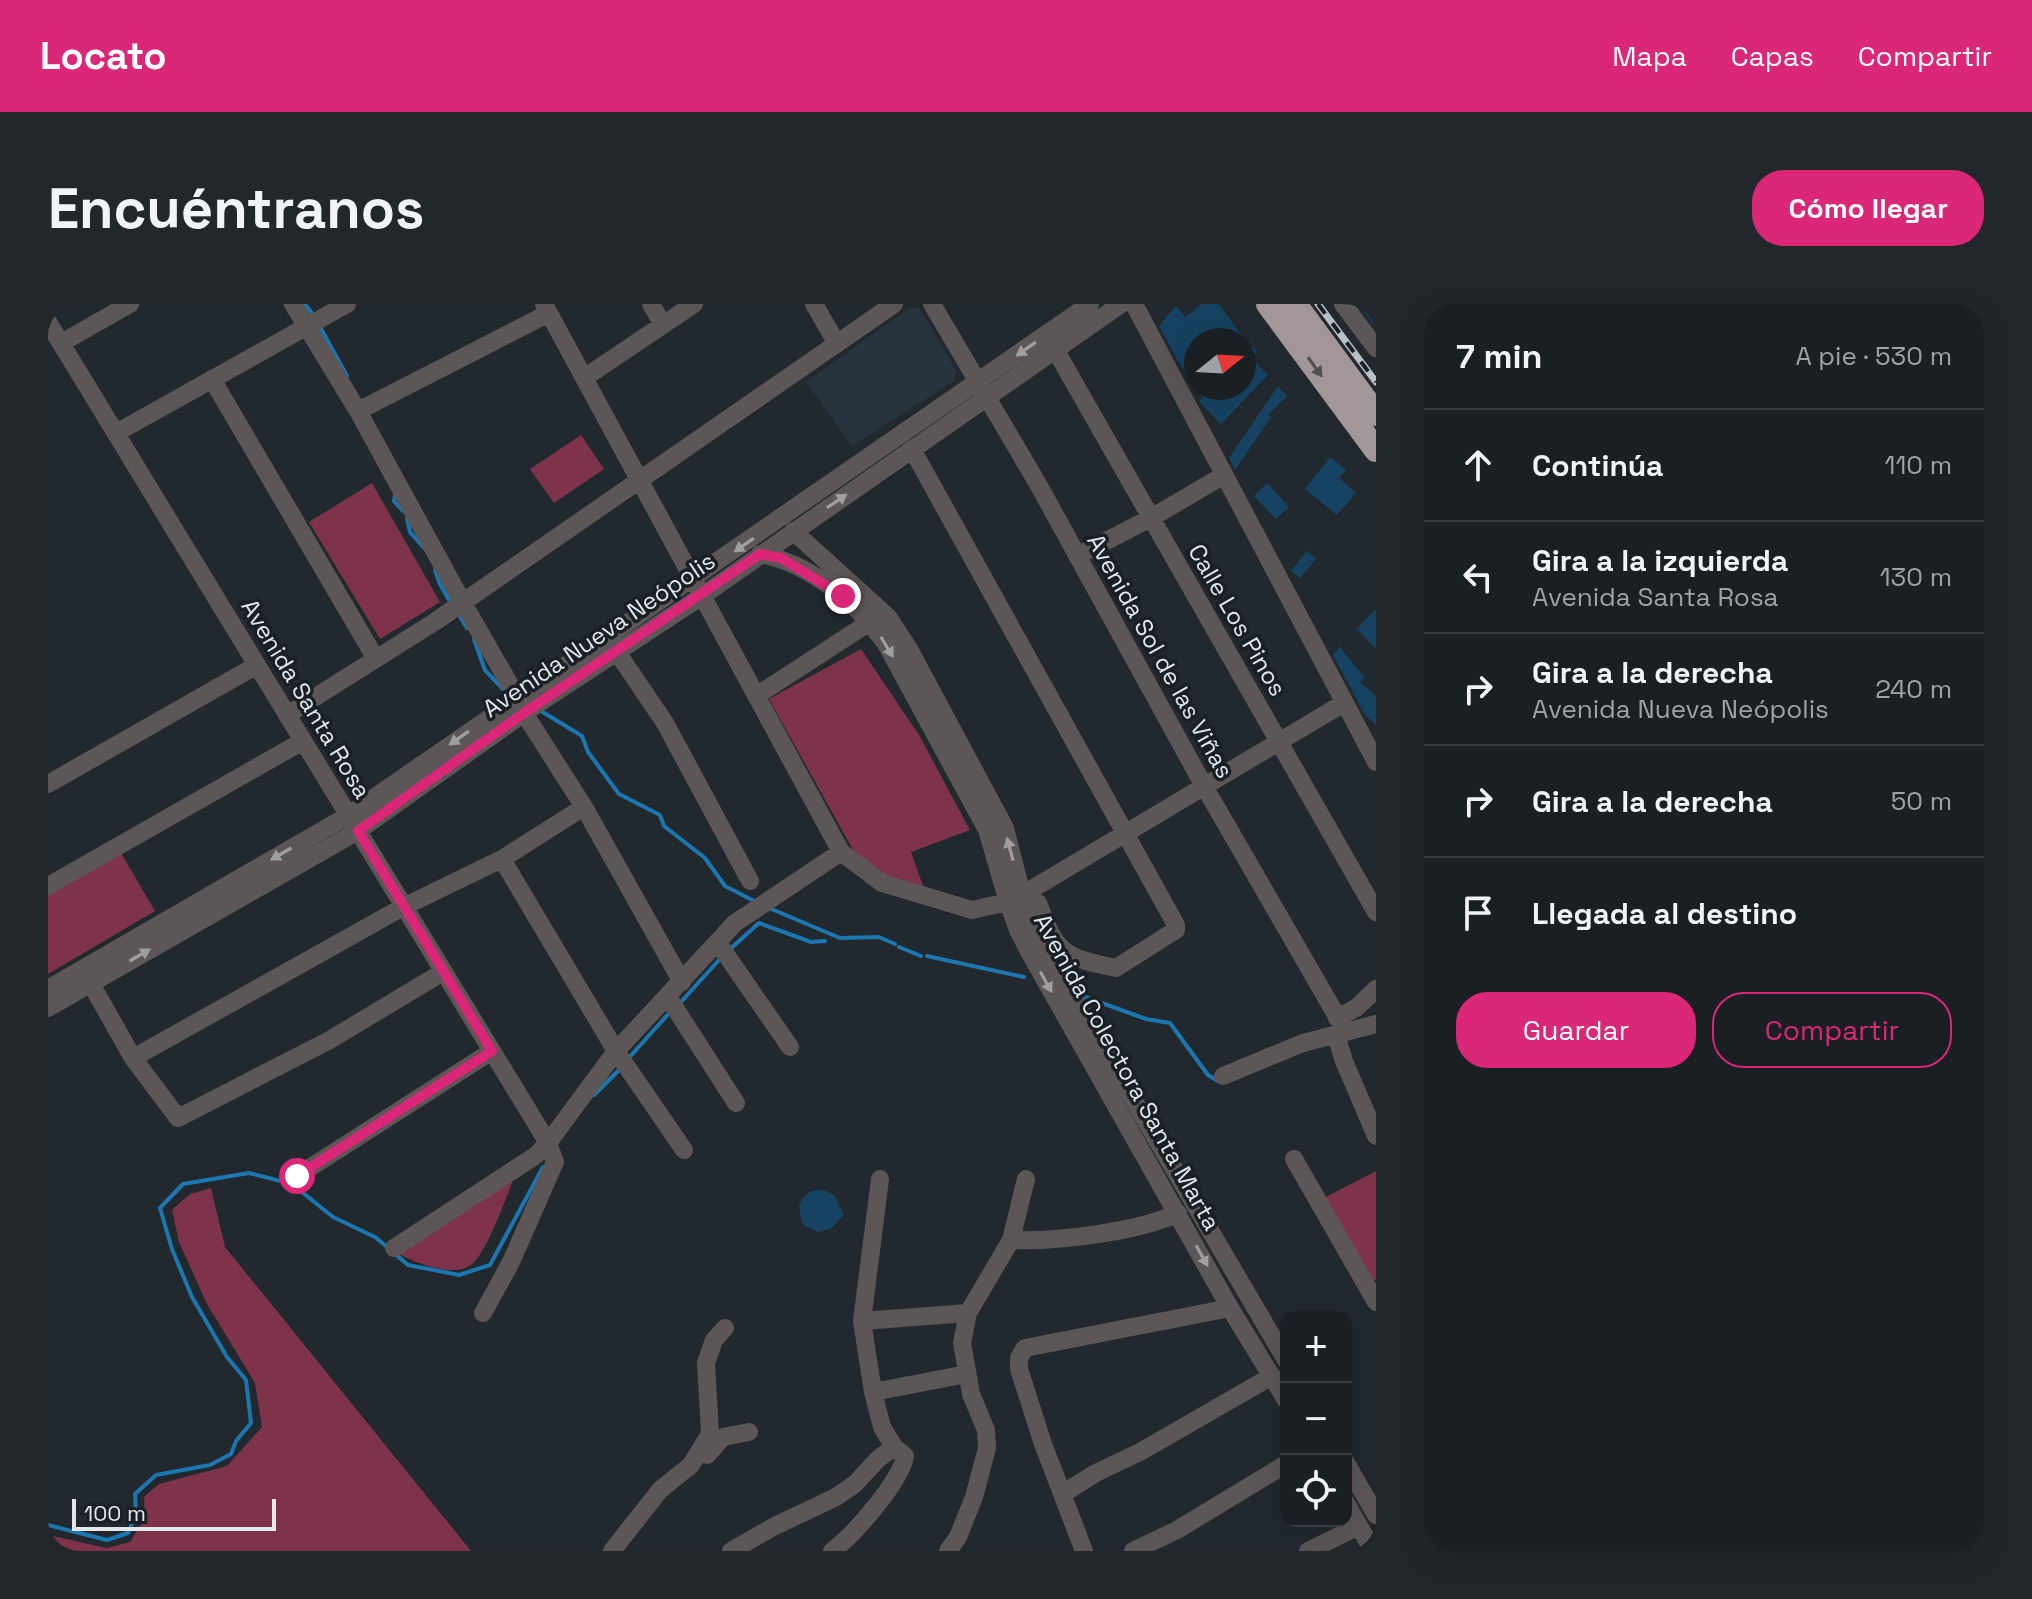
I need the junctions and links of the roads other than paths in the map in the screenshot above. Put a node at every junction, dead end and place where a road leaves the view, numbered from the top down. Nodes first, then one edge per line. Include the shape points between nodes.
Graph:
1 (130, 304) edge
2 (293, 304) edge
3 (347, 304) edge
4 (651, 304) edge
5 (694, 304) edge
6 (814, 304) edge
7 (894, 304) edge
8 (932, 304) edge
9 (1090, 304) edge
10 (1121, 304) edge
11 (1134, 304) edge
12 (1268, 304) edge
13 (1295, 304) edge
14 (1343, 304) edge
15 (546, 308) edge
16 (1376, 317) edge
17 (48, 322) edge
18 (663, 325) junction
19 (307, 326) junction
20 (1359, 326) junction
21 (61, 343) junction
22 (837, 344) junction
23 (1376, 348) edge
24 (1056, 351) junction
25 (584, 378) junction
26 (212, 379) junction
27 (981, 391) junction
28 (358, 411) junction
29 (1376, 414) edge
30 (116, 433) junction
31 (912, 449) junction
32 (1376, 450) edge
33 (1224, 475) junction
34 (639, 480) junction
35 (1151, 518) junction
36 (793, 531) junction
37 (760, 554) junction
38 (1077, 556) junction
39 (697, 588) junction
40 (463, 603) junction
41 (870, 622) junction
42 (617, 652) junction
43 (376, 659) junction
44 (257, 665) junction
45 (756, 696) junction
46 (1344, 703) junction
47 (521, 705) junction
48 (287, 715) junction
49 (303, 741) junction
50 (1278, 742) junction
51 (1376, 762) edge
52 (48, 784) edge
53 (1204, 786) junction
54 (584, 807) junction
55 (353, 823) junction
56 (1124, 834) junction
57 (841, 852) junction
58 (502, 859) junction
59 (750, 881) dead end
60 (48, 886) edge
61 (1021, 895) junction
62 (403, 907) junction
63 (1376, 912) edge
64 (718, 943) junction
65 (443, 972) junction
66 (86, 976) junction
67 (682, 982) junction
68 (1376, 989) edge
69 (668, 997) junction
70 (49, 1002) edge
71 (1376, 1024) edge
72 (1340, 1028) junction
73 (790, 1047) dead end
74 (492, 1051) junction
75 (616, 1051) junction
76 (133, 1058) junction
77 (1223, 1076) dead end
78 (736, 1103) dead end
79 (1376, 1136) edge
80 (548, 1143) junction
81 (684, 1150) dead end
82 (1294, 1159) dead end
83 (297, 1176) dead end
84 (880, 1179) dead end
85 (1026, 1179) dead end
86 (1178, 1213) junction
87 (1011, 1240) junction
88 (394, 1248) dead end
89 (1376, 1302) edge
90 (1230, 1308) junction
91 (483, 1313) dead end
92 (968, 1313) junction
93 (862, 1321) junction
94 (725, 1328) dead end
95 (1280, 1350) edge
96 (967, 1374) junction
97 (1272, 1376) junction
98 (1280, 1390) edge
99 (873, 1392) junction
100 (749, 1432) dead end
101 (894, 1447) junction
102 (691, 1465) junction
103 (1280, 1468) edge
104 (1352, 1473) edge
105 (1062, 1494) junction
106 (1352, 1514) edge
107 (1376, 1515) edge
108 (1359, 1526) junction
109 (612, 1551) edge
110 (731, 1551) edge
111 (832, 1551) edge
112 (948, 1551) edge
113 (1084, 1551) edge
114 (1133, 1551) edge
115 (1308, 1551) edge
116 (1373, 1551) edge

1 - 21 street
2 - 19 street
3 - 19 street
4 - 18 street
5 - 18 street
6 - 22 street
7 - 22 street
8 - 27 street, Avenida Sol de las Viñas
9 -> 27 street, Avenida Nueva Neópolis
10 - 24 street, Avenida Nueva Neópolis
11 - 33 street
12 -> 32 highway
13 - 29 highway
14 - 20 street
15 - 25 street
15 - 28 street
16 - 20 street
17 - 21 street, Avenida Santa Rosa
18 - 25 street
19 - 26 street
19 - 28 street
20 - 23 street
21 - 30 street, Avenida Santa Rosa
22 - 34 street
24 - 27 street, Avenida Nueva Neópolis
24 - 35 street, Calle Los Pinos
25 - 34 street
26 - 30 street
26 - 43 street
27 - 31 street, Avenida Nueva Neópolis
27 - 38 street, Avenida Sol de las Viñas
27 -> 39 street, Avenida Nueva Neópolis
28 - 40 street
30 - 44 street, Avenida Santa Rosa
36 -> 31 street, Avenida Nueva Neópolis
31 - 56 street
33 - 35 street
33 - 46 street
34 - 39 street
34 - 40 street
35 - 38 street
35 - 50 street, Calle Los Pinos
36 - 37 street, Avenida Nueva Neópolis
61 -> 36 street, Avenida Colectora Santa Marta via 1005,828 909,649 888,617
37 - 39 street, Avenida Nueva Neópolis
37 - 41 street, Avenida Colectora Santa Marta via 799,567 843,596
38 - 53 street, Avenida Sol de las Viñas
39 - 42 street, Avenida Nueva Neópolis
39 - 45 street
39 - 47 street, Avenida Nueva Neópolis
40 - 43 street
40 - 47 street
41 - 45 street
41 -> 61 street, Avenida Colectora Santa Marta
42 - 47 street, Avenida Nueva Neópolis
42 - 59 street via 665,723
43 - 48 street
44 - 48 street, Avenida Santa Rosa
44 - 52 street
45 - 57 street
46 - 50 street
46 - 51 street
47 - 54 street
47 - 55 street, Avenida Nueva Neópolis
48 - 49 street, Avenida Santa Rosa
49 - 55 street, Avenida Santa Rosa
49 - 60 street
50 - 53 street
50 - 63 street, Calle Los Pinos
53 - 56 street
53 - 72 street, Avenida Sol de las Viñas
54 - 58 street
54 - 67 street
55 - 62 street, Avenida Santa Rosa
55 - 66 street, Avenida Nueva Neópolis
56 - 61 street
56 - 61 street via 1176,925 1174,933 1116,968 1083,961 1057,947
57 - 61 street via 882,883 972,910
57 - 64 street via 735,923
58 - 62 street
58 - 75 street
61 -> 86 street, Avenida Colectora Santa Marta via 1018,930
61 - 95 street, Avenida Colectora Santa Marta via 1046,951
62 - 65 street, Avenida Santa Rosa
62 - 76 street
64 - 67 street
64 - 73 street
65 - 74 street, Avenida Santa Rosa
65 - 76 street via 328,1041 178,1118
66 - 70 street, Avenida Nueva Neópolis
66 - 76 street
67 - 69 street
68 - 72 street
69 - 75 street
69 - 78 street
71 - 72 street
72 - 77 street
72 - 79 street, Avenida Sol de las Viñas via 1344,1061
74 - 80 street, Avenida Santa Rosa
74 - 83 street
75 - 80 street
75 - 81 street
80 - 88 street
80 - 91 street, Avenida Santa Rosa via 555,1162
82 - 89 street
84 - 93 street
85 - 87 street
86 - 87 street via 1159,1222 1044,1241
86 -> 90 street, Avenida Colectora Santa Marta
87 - 92 street
90 - 97 street, Avenida Colectora Santa Marta
90 - 105 street via 1025,1348 1019,1369
92 - 93 street
92 - 96 street via 962,1343
93 - 99 street
94 - 102 street via 706,1363 710,1434
96 - 99 street
96 - 112 street via 987,1448 974,1497
97 - 98 street, Avenida Colectora Santa Marta
97 - 105 street
99 - 101 street via 882,1427
100 - 102 street via 723,1437
101 - 110 street via 836,1497
101 - 111 street via 905,1456 904,1466 849,1538
102 - 109 street via 660,1490
103 - 114 street
104 - 107 street
105 - 113 street
106 - 108 street
108 - 115 street
108 - 116 street

